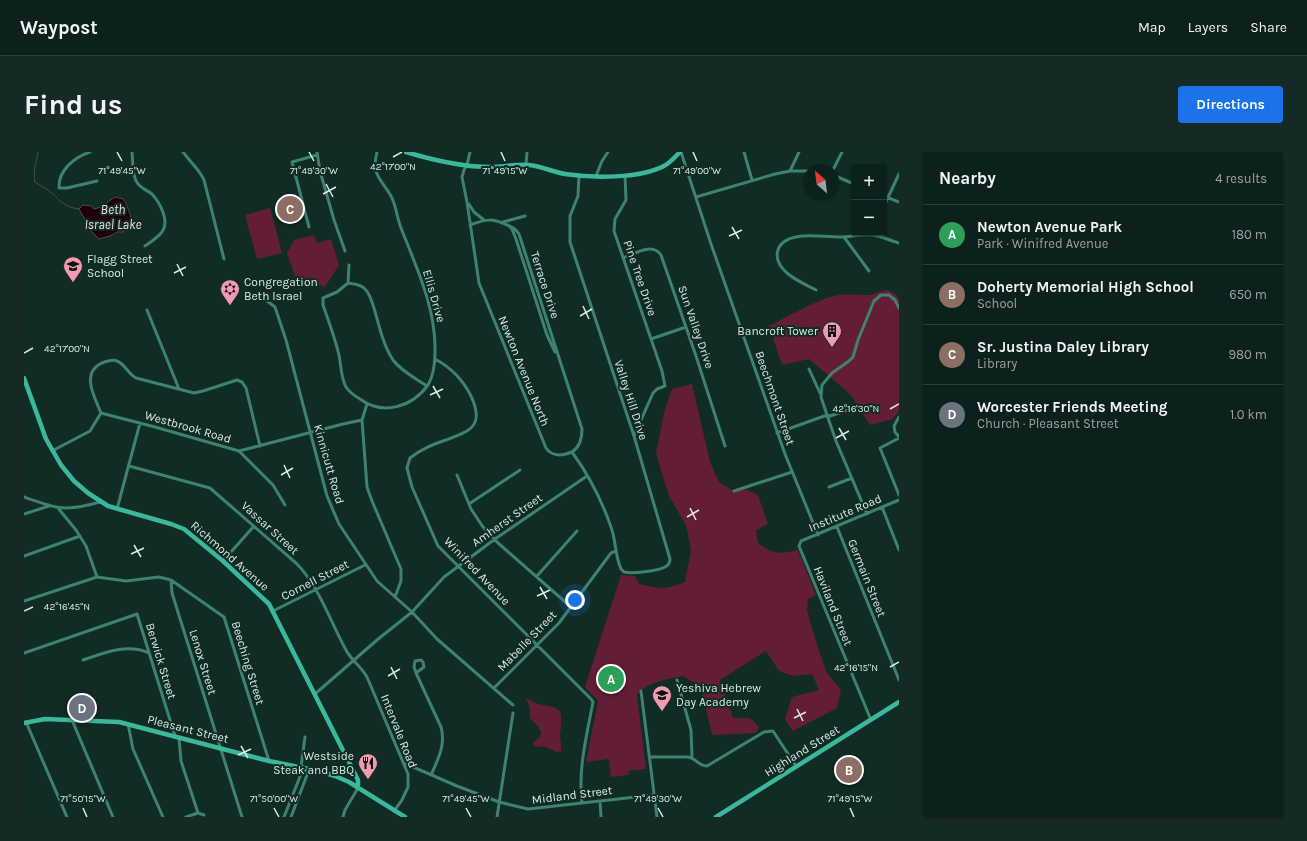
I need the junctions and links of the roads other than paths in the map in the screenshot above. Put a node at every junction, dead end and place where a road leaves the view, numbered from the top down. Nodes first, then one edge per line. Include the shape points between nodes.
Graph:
1 (90, 152) edge
2 (132, 152) edge
3 (184, 152) edge
4 (377, 152) edge
5 (406, 152) edge
6 (470, 152) edge
7 (527, 152) edge
8 (608, 152) edge
9 (680, 152) edge
10 (744, 152) edge
11 (799, 152) edge
12 (842, 152) edge
13 (317, 153) edge
14 (526, 164) junction
15 (836, 164) edge
16 (467, 165) junction
17 (790, 171) junction
18 (803, 171) edge
19 (899, 174) edge
20 (579, 175) junction
21 (596, 176) junction
22 (624, 176) junction
23 (839, 178) edge
24 (752, 180) junction
25 (97, 181) dead end
26 (851, 183) edge
27 (887, 194) edge
28 (887, 196) edge
29 (696, 197) junction
30 (468, 202) junction
31 (899, 202) edge
32 (526, 216) dead end
33 (484, 220) junction
34 (503, 222) junction
35 (470, 225) junction
36 (309, 227) dead end
37 (853, 236) edge
38 (876, 236) edge
39 (844, 237) junction
40 (899, 244) edge
41 (145, 246) dead end
42 (345, 252) dead end
43 (623, 258) junction
44 (224, 259) dead end
45 (349, 265) dead end
46 (869, 270) dead end
47 (348, 283) junction
48 (816, 290) dead end
49 (267, 301) dead end
50 (899, 308) edge
51 (147, 310) dead end
52 (686, 327) junction
53 (651, 339) junction
54 (435, 359) junction
55 (809, 369) dead end
56 (24, 378) edge
57 (427, 386) junction
58 (179, 389) junction
59 (821, 394) junction
60 (367, 404) junction
61 (857, 407) dead end
62 (101, 413) junction
63 (827, 415) junction
64 (899, 417) edge
65 (362, 420) junction
66 (140, 423) junction
67 (311, 432) junction
68 (777, 433) junction
69 (634, 436) junction
70 (899, 438) edge
71 (260, 446) junction
72 (724, 446) dead end
73 (52, 451) junction
74 (239, 451) junction
75 (572, 452) junction
76 (129, 466) junction
77 (520, 470) dead end
78 (792, 472) junction
79 (457, 475) dead end
80 (587, 476) junction
81 (852, 478) junction
82 (829, 487) dead end
83 (734, 490) dead end
84 (899, 495) edge
85 (24, 497) edge
86 (899, 500) edge
87 (100, 502) junction
88 (469, 504) junction
89 (285, 505) dead end
90 (49, 506) junction
91 (58, 508) junction
92 (882, 508) junction
93 (117, 509) junction
94 (24, 514) edge
95 (867, 514) junction
96 (254, 526) junction
97 (836, 527) junction
98 (577, 531) dead end
99 (818, 534) junction
100 (80, 536) junction
101 (494, 539) junction
102 (799, 544) joint
103 (899, 550) edge
104 (616, 551) junction
105 (24, 556) edge
106 (223, 561) junction
107 (365, 565) junction
108 (458, 566) junction
109 (537, 576) junction
110 (97, 577) junction
111 (171, 580) junction
112 (315, 590) junction
113 (395, 597) junction
114 (24, 601) edge
115 (571, 607) junction
116 (273, 611) junction
117 (412, 612) junction
118 (537, 645) junction
119 (24, 653) edge
120 (149, 653) junction
121 (83, 660) dead end
122 (354, 660) junction
123 (416, 673) dead end
124 (677, 680) dead end
125 (899, 680) edge
126 (494, 688) junction
127 (641, 691) dead end
128 (315, 694) junction
129 (899, 702) edge
130 (513, 705) dead end
131 (513, 713) dead end
132 (72, 720) junction
133 (871, 720) junction
134 (25, 723) edge
135 (128, 724) junction
136 (177, 737) junction
137 (305, 737) dead end
138 (221, 748) junction
139 (649, 757) junction
140 (692, 757) junction
141 (269, 761) junction
142 (404, 763) junction
143 (796, 766) junction
144 (301, 767) junction
145 (306, 768) junction
146 (431, 775) junction
147 (358, 788) junction
148 (654, 795) junction
149 (600, 801) junction
150 (499, 802) junction
151 (582, 803) junction
152 (394, 810) junction
153 (198, 813) junction
154 (204, 815) dead end
155 (67, 817) edge
156 (113, 817) edge
157 (163, 817) edge
158 (186, 817) edge
159 (242, 817) edge
160 (284, 817) edge
161 (291, 817) edge
162 (343, 817) edge
163 (405, 817) edge
164 (497, 817) edge
165 (601, 817) edge
166 (657, 817) edge
167 (716, 817) edge

1 - 25 street via 71,163 62,175 59,188
2 - 41 street via 136,180 157,200 164,219 161,233
3 - 44 street via 204,180
4 - 54 street, Ellis Drive via 376,174 391,196 427,294 435,329
5 - 16 main road
6 - 16 street, Newton Avenue North
7 - 14 street
8 - 21 street
9 - 22 main road via 672,161 660,168
9 - 29 street, Beechmont Street
10 - 24 street
11 - 17 street
12 - 15 street
13 - 36 street via 292,162
13 - 42 street
14 - 16 main road via 501,167
14 - 20 main road
16 - 30 street, Newton Avenue North via 462,177
17 - 18 street
17 - 24 street
19 - 27 street
20 - 21 main road
20 - 69 street, Valley Hill Drive via 578,196 570,216 570,242
21 - 22 main road
22 - 43 street, Pine Tree Drive via 626,200 614,223 614,232
23 - 26 street
24 - 29 street
28 - 31 street
29 - 68 street, Beechmont Street
30 - 33 street via 474,212
30 - 35 street, Newton Avenue North
32 - 34 street
33 - 34 street, Terrace Drive
33 - 35 street, Terrace Drive
34 - 75 street, Terrace Drive via 512,229 516,239 547,335 558,356 582,429 580,442
35 - 75 street, Newton Avenue North via 479,283 543,442 552,454 560,456
37 - 39 street
38 - 40 street
39 - 46 street
39 - 48 street via 801,236 787,240 778,248 777,258 785,271
43 - 52 street, Sun Valley Drive via 648,249 660,252
43 - 53 street, Pine Tree Drive
45 - 47 street
47 - 57 street via 361,285 368,292 393,359 406,372
47 - 60 street, Ellis Drive via 337,292 323,298 323,305 339,354 345,384 349,391
49 - 67 street, Kinnicutt Road via 275,307
50 - 59 street via 889,295 876,298 868,313 853,357 830,374 822,385
51 - 58 street
52 - 53 street
52 - 72 street, Sun Valley Drive
53 - 69 street, Pine Tree Drive via 666,386 653,393
54 - 57 street, Ellis Drive via 433,374
54 - 108 street, Winifred Avenue via 447,366 467,388 474,405 476,420 465,433 414,455 408,461 407,468 412,487 438,546
55 - 59 street
56 - 73 main road, Richmond Avenue
57 - 60 street, Ellis Drive via 417,397 400,407 381,408
58 - 62 street via 136,378 119,362 108,361 96,367 90,377
58 - 71 street via 197,392 234,381 242,382
59 - 63 street
60 - 65 street
61 - 63 street
62 - 66 street, Westbrook Road
62 - 73 street via 90,430
63 - 68 street
63 - 81 street
64 - 70 street via 894,426
65 - 67 street, Westbrook Road
65 - 113 street via 368,492 400,570 401,581
66 - 74 street, Westbrook Road
66 - 76 street
67 - 71 street, Westbrook Road
67 - 107 street, Kinnicutt Road via 332,510
68 - 78 street, Beechmont Street
69 - 104 street, Valley Hill Drive via 670,562 663,568 637,573 624,572 619,566
70 - 84 street via 880,448
71 - 74 street, Westbrook Road
73 - 87 main road, Richmond Avenue via 69,476
74 - 89 street via 273,485
75 - 80 street
76 - 93 street
76 - 96 street, Vassar Street via 207,486
77 - 88 street
78 - 83 street
78 - 99 street, Beechmont Street
79 - 88 street
80 - 101 street, Amherst Street
80 - 104 street via 612,528
81 - 82 street
81 - 95 street
85 - 90 street
86 - 92 street, Institute Road
87 - 91 street via 78,508
87 - 93 main road, Richmond Avenue
88 - 101 street
90 - 91 street
90 - 94 street
91 - 100 street
92 - 95 street, Institute Road
92 - 103 street
93 - 106 main road, Richmond Avenue via 184,529
95 - 97 street, Institute Road
96 - 106 street
96 - 112 street, Vassar Street via 300,567
97 - 99 street, Institute Road
97 - 125 street, Germain Street
98 - 109 street
99 - 102 street, Institute Road
100 - 105 street
100 - 110 street via 89,552
101 - 108 street, Amherst Street
101 - 109 street
102 - 133 street, Haviland Street
104 - 115 street, Mabelle Street via 610,553
106 - 116 main road, Richmond Avenue via 265,599
107 - 112 street, Cornell Street
107 - 113 street, Kinnicutt Road via 377,582
108 - 117 street, Amherst Street via 438,582
108 - 118 street, Winifred Avenue
109 - 115 street
110 - 111 street, Beeching Street via 126,581 159,577
110 - 114 street, Beeching Street
111 - 138 street, Lenox Street via 172,593
111 - 141 street, Beeching Street via 224,617
112 - 116 street, Cornell Street
112 - 122 street, Vassar Street via 346,650
113 - 117 street, Kinnicutt Road
115 - 118 street, Mabelle Street
116 - 128 main road, Richmond Avenue
117 - 122 street, Amherst Street
117 - 126 street, Kinnicutt Road via 437,639
118 - 126 street, Mabelle Street
118 - 151 street, Winifred Avenue via 593,702 582,755
119 - 120 street, Berwick Street via 137,614
120 - 121 street via 143,650 115,649
120 - 136 street, Berwick Street
122 - 128 street, Amherst Street
122 - 142 street, Intervale Road via 367,677
123 - 146 street via 441,727 443,737 442,749
124 - 140 street via 691,730
126 - 130 street, Kinnicutt Road
127 - 139 street
128 - 147 main road, Richmond Avenue via 358,780
129 - 133 main road, Highland Street
131 - 150 street
132 - 134 main road, Pleasant Street via 45,719
132 - 135 main road, Pleasant Street
132 - 156 street
133 - 143 main road, Highland Street
134 - 155 street
135 - 136 main road, Pleasant Street
135 - 157 street via 133,749
136 - 138 main road, Pleasant Street
136 - 153 street, Berwick Street via 181,761
137 - 144 street
138 - 141 main road, Pleasant Street
138 - 159 street, Lenox Street
139 - 140 street
139 - 148 street
140 - 143 street via 701,765 709,765 771,730
141 - 144 main road, Pleasant Street
142 - 146 street, Midland Street
142 - 152 street, Intervale Road via 408,774 408,787
143 - 167 main road, Highland Street
144 - 145 main road, Pleasant Street
145 - 147 main road, Pleasant Street via 335,776
145 - 160 street via 301,774
145 - 161 street via 307,775
146 - 150 street, Midland Street
147 - 152 main road, Pleasant Street
147 - 162 street
148 - 149 street, Midland Street
148 - 166 street
149 - 151 street, Midland Street
149 - 165 street
150 - 151 street, Midland Street via 528,809
150 - 164 street
152 - 163 main road, Pleasant Street
153 - 154 street
153 - 158 street

